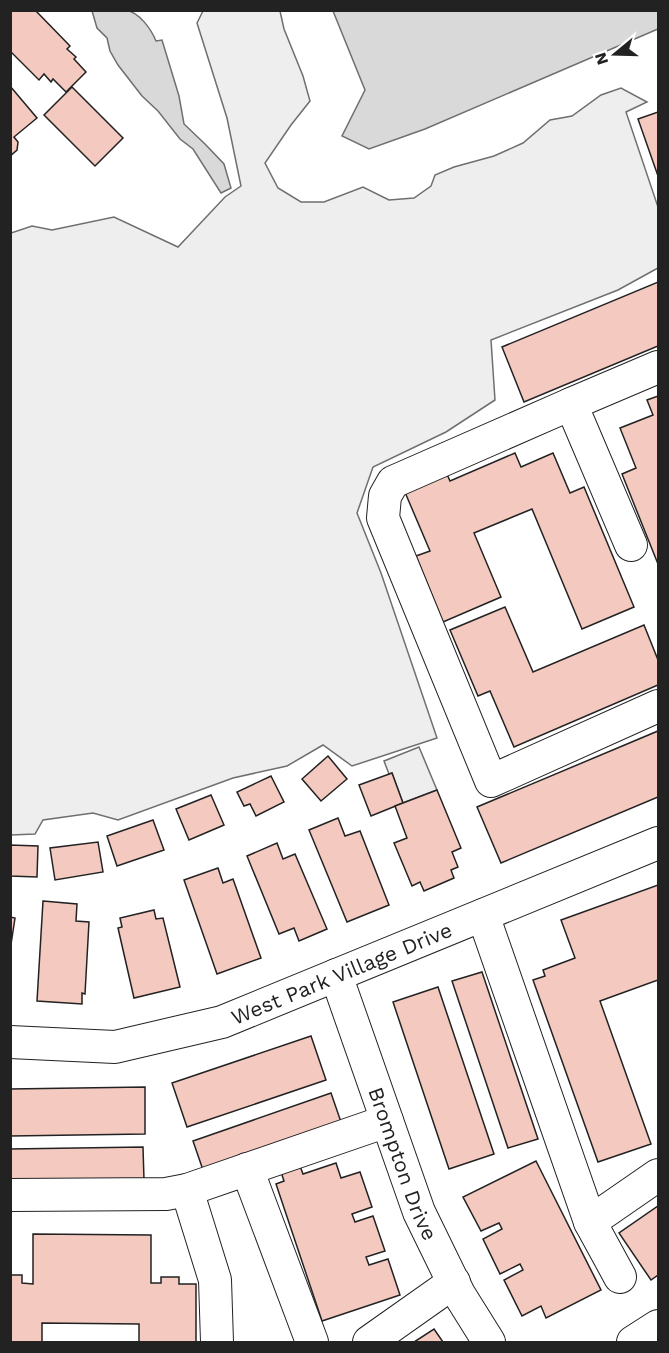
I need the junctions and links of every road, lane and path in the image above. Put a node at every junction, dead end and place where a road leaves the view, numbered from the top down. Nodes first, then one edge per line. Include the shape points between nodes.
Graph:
1 (658, 367) edge
2 (571, 404) junction
3 (631, 545) dead end
4 (658, 706) edge
5 (658, 843) edge
6 (483, 915) junction
7 (336, 975) junction
8 (10, 1042) edge
9 (387, 1120) junction
10 (247, 1169) junction
11 (658, 1175) edge
12 (187, 1190) junction
13 (10, 1195) edge
14 (590, 1222) junction
15 (620, 1277) dead end
16 (454, 1282) junction
17 (658, 1326) edge
18 (217, 1342) edge
19 (312, 1342) edge
20 (369, 1342) edge
21 (489, 1342) edge
22 (633, 1342) edge

1 - 2 street
2 - 3 street
2 - 4 street via 393,482 385,496 383,518 491,781
5 - 6 street, West Park Village Drive
6 - 7 street, West Park Village Drive
6 - 14 street
7 - 8 street, West Park Village Drive via 222,1022 115,1047
7 - 9 street, Brompton Drive
9 - 10 street
9 - 16 street, Brompton Drive via 419,1212
10 - 12 street
10 - 19 street
11 - 14 street
12 - 13 street via 166,1194
12 - 18 street via 215,1280
14 - 15 street
16 - 20 street
16 - 21 street, Brompton Drive
17 - 22 street

